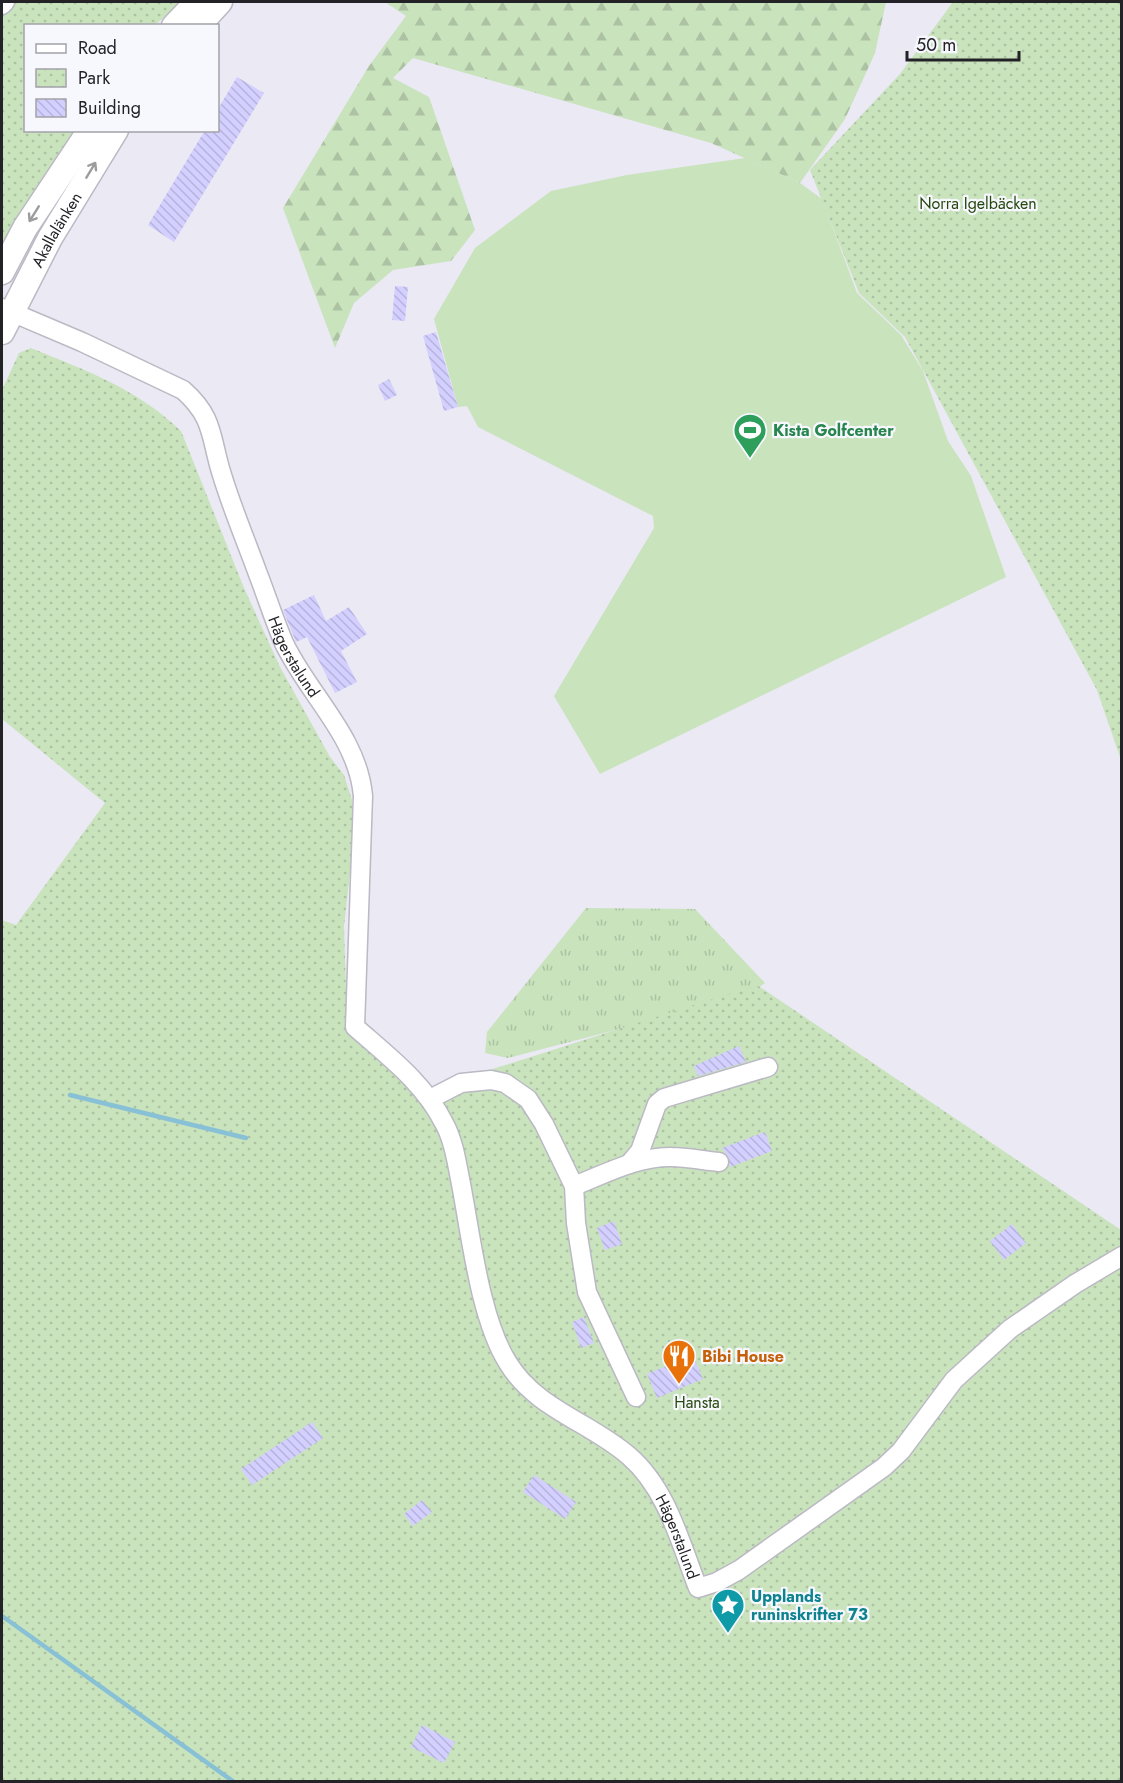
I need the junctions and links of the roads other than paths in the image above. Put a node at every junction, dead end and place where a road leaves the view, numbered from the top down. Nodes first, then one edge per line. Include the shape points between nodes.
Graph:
1 (5, 2) edge
2 (197, 2) edge
3 (220, 2) edge
4 (2, 5) edge
5 (176, 24) edge
6 (200, 24) edge
7 (89, 132) edge
8 (115, 132) edge
9 (2, 272) edge
10 (5, 317) edge
11 (768, 1067) dead end
12 (430, 1099) junction
13 (719, 1162) dead end
14 (629, 1164) junction
15 (574, 1186) junction
16 (1122, 1256) edge
17 (636, 1397) dead end

1 - 4 street
2 - 5 main road
3 - 6 main road
7 -> 9 main road, Akallalänken via 25,228
10 -> 8 main road, Akallalänken
10 - 12 street, Hägerstalund via 82,342 183,390 206,416 221,474 285,644 350,750 362,781 355,1027
11 - 14 street via 664,1098 657,1104 640,1151
12 - 15 street via 475,1080 506,1083 518,1090 544,1124
12 - 16 street, Hägerstalund via 445,1124 454,1152 483,1297 498,1347 521,1382 540,1399 622,1452 648,1476 662,1496 698,1588 739,1570 884,1467 901,1451 954,1380 1010,1329
13 - 14 street via 672,1157
14 - 15 street
15 - 17 street via 587,1292

